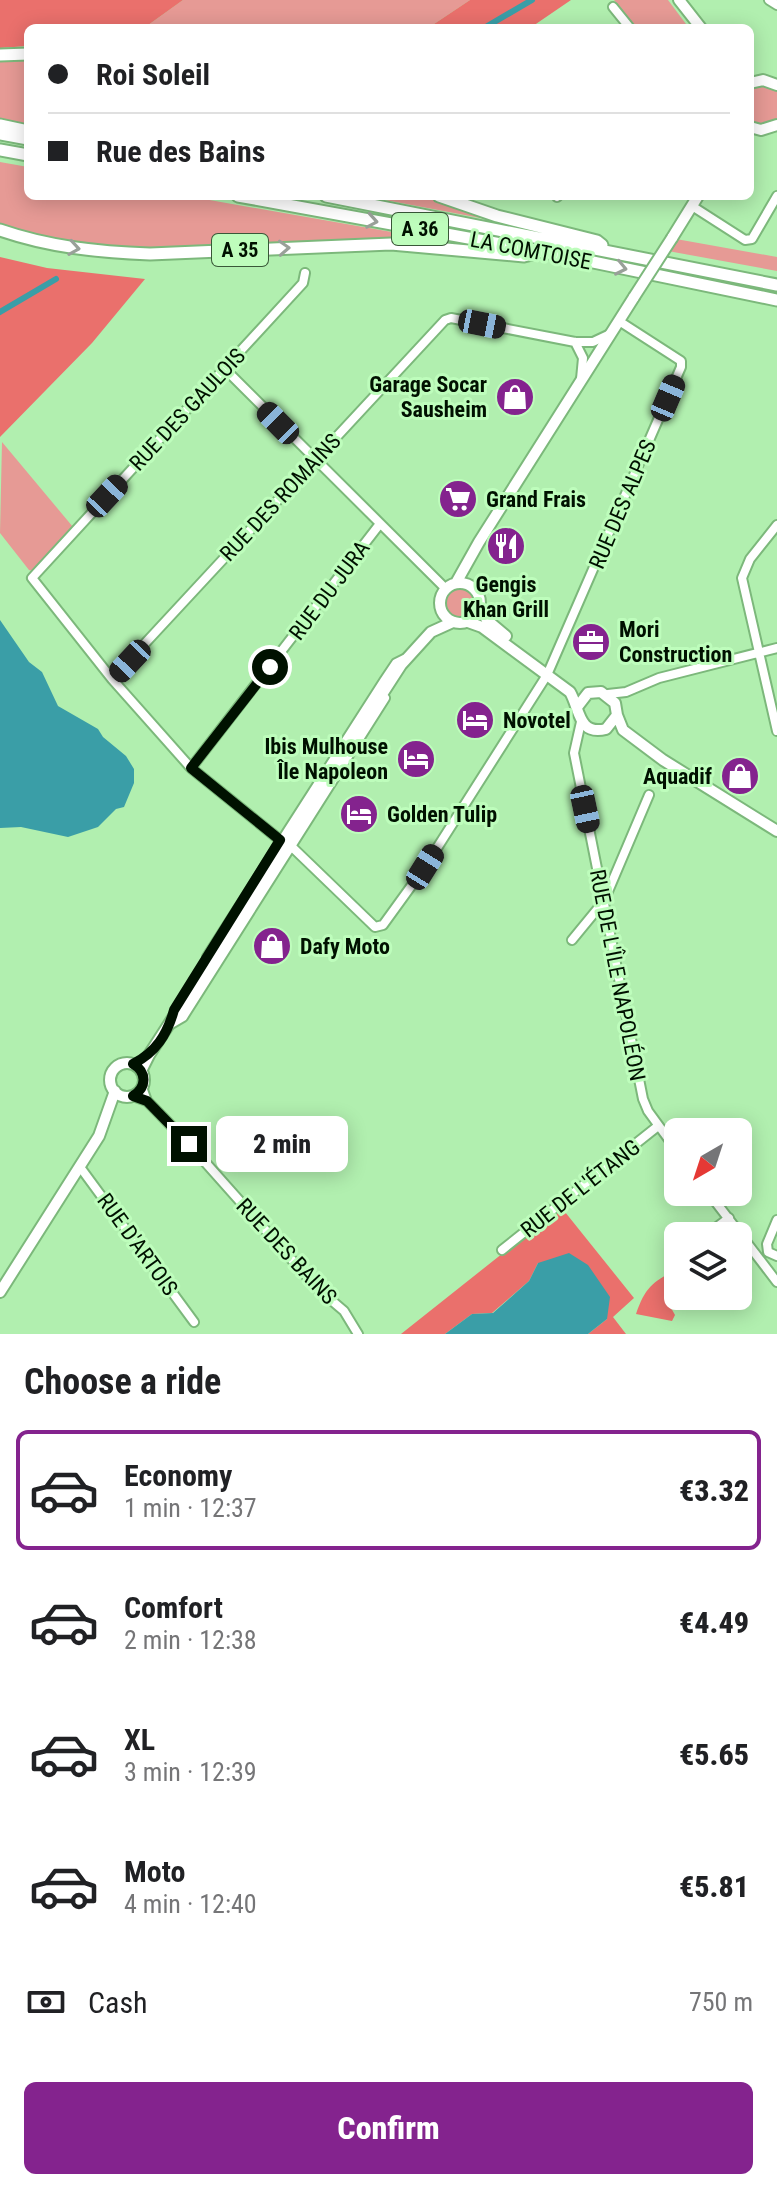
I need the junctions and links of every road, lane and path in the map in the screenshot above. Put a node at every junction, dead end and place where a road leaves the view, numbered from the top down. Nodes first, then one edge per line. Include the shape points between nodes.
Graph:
1 (671, 0) edge
2 (679, 0) edge
3 (769, 0) edge
4 (777, 5) edge
5 (613, 7) dead end
6 (627, 24) edge
7 (690, 24) edge
8 (698, 24) edge
9 (24, 54) edge
10 (0, 55) edge
11 (754, 80) edge
12 (777, 85) edge
13 (0, 125) edge
14 (777, 125) edge
15 (754, 129) edge
16 (24, 130) edge
17 (0, 134) edge
18 (24, 138) edge
19 (0, 152) edge
20 (24, 155) edge
21 (777, 196) edge
22 (260, 200) edge
23 (347, 200) edge
24 (451, 200) edge
25 (696, 200) edge
26 (692, 206) junction
27 (0, 230) edge
28 (609, 251) junction
29 (545, 252) junction
30 (305, 273) dead end
31 (777, 285) edge
32 (777, 300) edge
33 (619, 321) junction
34 (611, 333) junction
35 (577, 342) junction
36 (598, 354) junction
37 (224, 368) junction
38 (581, 380) junction
39 (315, 459) junction
40 (379, 525) junction
41 (777, 525) edge
42 (469, 563) junction
43 (451, 586) junction
44 (474, 588) junction
45 (480, 608) junction
46 (441, 611) junction
47 (453, 622) junction
48 (468, 622) junction
49 (431, 632) junction
50 (777, 648) edge
51 (757, 654) junction
52 (407, 658) junction
53 (548, 672) junction
54 (112, 679) junction
55 (385, 689) junction
56 (626, 692) junction
57 (588, 693) junction
58 (608, 694) junction
59 (578, 706) junction
60 (617, 712) junction
61 (586, 726) junction
62 (606, 729) junction
63 (623, 730) junction
64 (777, 731) edge
65 (191, 768) junction
66 (649, 795) dead end
67 (777, 831) edge
68 (280, 840) junction
69 (291, 846) junction
70 (604, 901) junction
71 (572, 940) dead end
72 (171, 1024) junction
73 (137, 1068) junction
74 (142, 1087) junction
75 (123, 1094) junction
76 (147, 1101) junction
77 (658, 1126) junction
78 (664, 1134) edge
79 (80, 1167) junction
80 (719, 1206) edge
81 (729, 1218) junction
82 (777, 1220) edge
83 (724, 1222) edge
84 (502, 1250) dead end
85 (777, 1258) edge
86 (766, 1269) junction
87 (777, 1282) edge
88 (0, 1292) edge
89 (194, 1322) dead end
90 (358, 1334) edge

1 - 7 main road
2 - 8 main road
3 - 4 street
5 - 6 street
9 - 10 highway
11 - 12 main road
13 - 16 highway
14 - 15 main road
17 - 18 highway
19 - 20 highway
21 - 26 street via 752,239 745,240
22 -> 29 highway, LA COMTOISE / A 36
23 - 28 highway, LA COMTOISE / A 36
24 - 28 highway via 597,241
25 - 26 main road
26 - 33 main road, bridge
27 -> 29 highway, A 35 via 48,244 117,253 391,244 524,256
28 - 31 highway, LA COMTOISE / A 36
29 -> 32 highway, LA COMTOISE / A 36
30 - 37 street, RUE DES GAULOIS via 303,283
33 - 34 main road
33 - 53 street, RUE DES ALPES via 681,361 681,367
34 - 35 street via 593,342
34 - 36 main road
35 - 36 street
35 - 38 street via 583,358
35 - 39 street, RUE DES ROMAINS via 451,318
36 - 38 main road
37 - 39 street
37 - 54 street, RUE DES GAULOIS via 32,578
38 - 42 main road
39 - 40 street
39 - 54 street, RUE DES ROMAINS
40 - 43 street
40 - 65 street, RUE DU JURA
41 - 51 street via 747,563 742,578
42 - 43 main road
42 - 44 main road
43 - 44 main road
43 - 46 main road via 440,599
44 - 45 main road
45 - 48 main road
45 - 53 main road
46 - 47 main road
46 - 49 main road
47 - 48 main road
47 - 49 main road
48 - 53 main road
49 - 52 main road
50 - 51 street
51 - 56 street via 659,678
51 - 64 street
52 - 55 main road
52 - 68 street via 396,663
53 - 57 main road
53 - 59 main road
53 - 69 street via 383,925 375,927
54 - 65 street
55 - 69 street via 380,707
55 - 72 main road
56 - 58 street
56 - 60 street
57 - 58 main road
57 - 59 main road
58 - 60 main road
59 - 61 main road
60 - 62 main road
60 - 63 main road
61 - 62 main road
61 - 70 street, RUE DE L'ÎLE NAPOLÉON via 574,753
62 - 63 main road
63 - 67 main road
65 - 68 street
66 - 70 street
68 - 72 street via 174,1010
69 - 72 street via 183,1017
70 - 71 street
70 - 77 street, RUE DE L'ÎLE NAPOLÉON via 643,1099
72 - 73 main road
73 - 74 main road
73 - 75 main road via 124,1064 114,1070 111,1082
74 - 75 main road
74 - 76 street, RUE DES BAINS
75 - 76 street, RUE DES BAINS
75 - 79 main road
76 - 90 street, RUE DES BAINS via 344,1311
77 - 78 street, RUE DE L'ÎLE NAPOLÉON
77 - 84 street, RUE DE L'ÉTANG
79 - 88 main road
79 - 89 street, RUE D'ARTOIS
80 - 81 street
81 - 83 street
81 - 86 street
82 - 85 street via 767,1244
85 - 86 street
86 - 87 street

